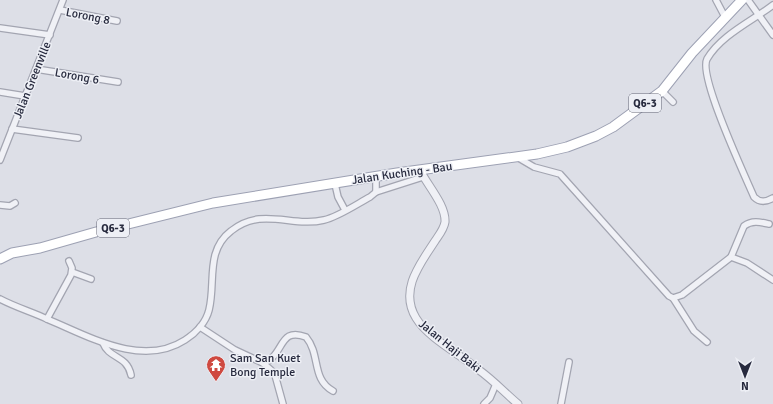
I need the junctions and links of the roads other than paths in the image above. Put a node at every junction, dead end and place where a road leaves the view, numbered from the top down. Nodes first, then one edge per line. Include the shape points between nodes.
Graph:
1 (63, 0) edge
2 (716, 0) edge
3 (742, 0) edge
4 (748, 0) edge
5 (773, 5) edge
6 (60, 10) junction
7 (759, 16) junction
8 (725, 17) junction
9 (117, 21) dead end
10 (0, 28) edge
11 (50, 35) junction
12 (773, 35) edge
13 (36, 69) junction
14 (118, 82) dead end
15 (662, 91) junction
16 (0, 92) edge
17 (25, 96) junction
18 (672, 102) dead end
19 (12, 129) junction
20 (78, 138) dead end
21 (1, 153) edge
22 (517, 157) junction
23 (0, 160) edge
24 (422, 174) junction
25 (376, 176) junction
26 (335, 184) junction
27 (376, 192) junction
28 (773, 198) edge
29 (15, 203) dead end
30 (0, 205) edge
31 (345, 210) junction
32 (769, 224) dead end
33 (0, 253) edge
34 (12, 253) junction
35 (731, 257) junction
36 (0, 259) edge
37 (69, 261) dead end
38 (72, 272) junction
39 (92, 279) dead end
40 (773, 280) edge
41 (673, 298) junction
42 (0, 299) edge
43 (47, 319) junction
44 (200, 327) junction
45 (707, 342) dead end
46 (103, 343) junction
47 (569, 362) dead end
48 (263, 363) junction
49 (131, 375) dead end
50 (496, 384) junction
51 (333, 391) dead end
52 (283, 404) edge
53 (484, 404) edge
54 (518, 404) edge
55 (561, 404) edge

1 - 6 street, Jalan Greenville
2 - 8 street
3 - 8 main road, Jalan Kuching - Bau / Q6-3
4 - 7 street
5 - 7 street
6 - 9 street, Lorong 8
6 - 11 street, Jalan Greenville
7 - 12 street
7 - 28 street via 725,39 713,51 706,61 705,73 754,197 758,201
8 - 15 main road, Jalan Kuching - Bau / Q6-3
10 - 11 street
11 - 13 street, Jalan Greenville
13 - 14 street, Lorong 6
13 - 17 street, Jalan Greenville
15 - 18 street
15 - 22 main road, Jalan Kuching - Bau / Q6-3 via 613,127 596,136 567,147
16 - 17 street
17 - 19 street, Jalan Greenville
19 - 20 street
19 - 21 street, Jalan Greenville
21 - 23 street, Jalan Greenville
22 - 24 main road, Jalan Kuching - Bau / Q6-3
22 - 41 street via 534,167 560,174
24 - 25 main road, Jalan Kuching - Bau / Q6-3
24 - 27 street
24 - 50 street, Jalan Haji Baki via 433,190 445,221 410,285 410,303 416,318 429,332
25 - 26 main road, Jalan Kuching - Bau / Q6-3
25 - 27 street
26 - 31 street
26 - 34 main road, Jalan Kuching - Bau / Q6-3 via 213,203
27 - 31 street
29 - 30 street via 10,206
31 - 44 street via 325,220 312,222 259,219 243,223 230,232 216,249 212,297 208,313
32 - 35 street via 759,222 744,226
33 - 34 main road, Jalan Kuching - Bau
34 - 36 main road, Jalan Kuching - Bau
35 - 40 street via 747,263
35 - 41 street via 682,295
37 - 38 street
38 - 39 street
38 - 43 street
41 - 45 street via 694,331
42 - 43 street
43 - 46 street
44 - 46 street via 182,342 157,351
44 - 48 street via 240,353
46 - 49 street via 108,352 125,362
47 - 55 street
48 - 51 street via 273,358 290,335 306,337 314,350 321,383
48 - 52 street via 275,375
50 - 53 street via 490,398
50 - 54 street, Jalan Haji Baki

